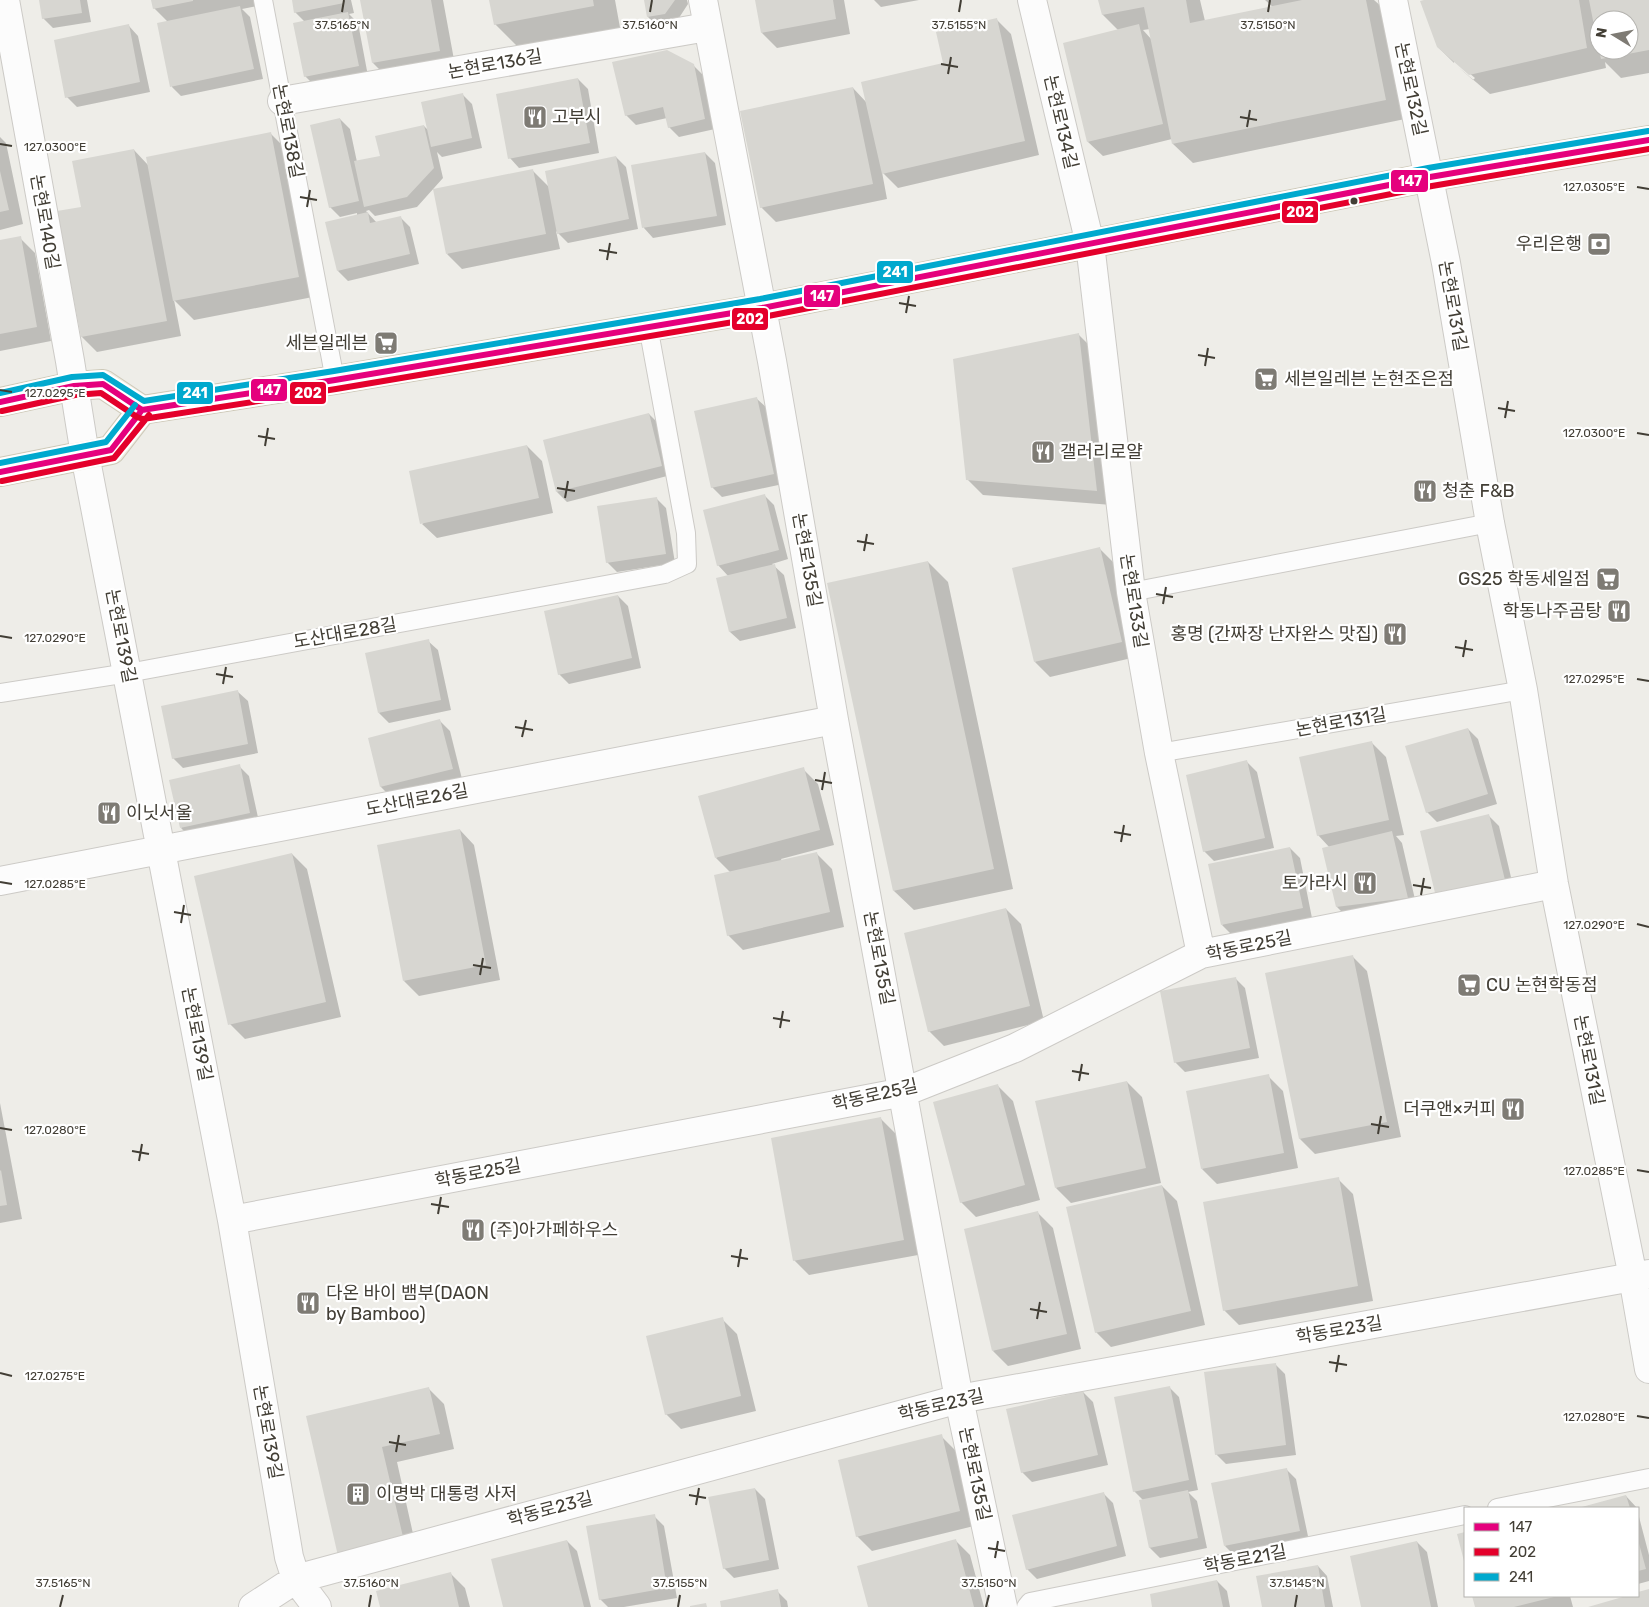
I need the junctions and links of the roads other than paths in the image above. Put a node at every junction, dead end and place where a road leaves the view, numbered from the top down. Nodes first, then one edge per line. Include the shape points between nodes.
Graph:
1 (6, 0) edge
2 (263, 0) edge
3 (702, 0) edge
4 (1032, 0) edge
5 (1393, 0) edge
6 (708, 28) junction
7 (282, 101) junction
8 (1649, 140) edge
9 (1430, 177) junction
10 (1090, 244) junction
11 (762, 308) junction
12 (648, 326) junction
13 (335, 380) junction
14 (74, 386) junction
15 (0, 402) edge
16 (142, 410) junction
17 (85, 455) junction
18 (0, 472) edge
19 (1490, 523) junction
20 (1131, 592) junction
21 (128, 673) junction
22 (1523, 690) junction
23 (0, 693) edge
24 (834, 720) junction
25 (1159, 753) junction
26 (162, 850) junction
27 (0, 882) edge
28 (1554, 884) junction
29 (1201, 954) junction
30 (904, 1092) junction
31 (232, 1220) junction
32 (1641, 1276) edge
33 (1649, 1370) edge
34 (959, 1399) junction
35 (1649, 1478) edge
36 (1502, 1507) edge
37 (1464, 1515) edge
38 (296, 1578) junction
39 (253, 1607) edge
40 (317, 1607) edge
41 (1003, 1607) edge
42 (1026, 1607) edge

1 - 14 street, 논현로140길
2 - 7 lane, 논현로138길
3 - 6 street
4 - 10 street, 논현로134길
5 - 9 street, 논현로132길
6 - 7 street, 논현로136길
6 - 11 street
7 - 13 lane, 논현로138길
8 - 9 main road
9 - 10 main road
9 - 19 street, 논현로131길
10 - 11 main road
10 - 20 street, 논현로133길
11 - 12 main road
11 - 24 street, 논현로135길
12 - 13 main road
12 - 21 lane, 도산대로28길 via 686,533 687,564 665,574
13 - 16 main road
14 - 15 main road
14 - 16 main road via 103,384
14 - 17 street, 논현로140길
16 - 17 main road via 111,450
17 - 18 main road
17 - 21 street, 논현로139길
19 - 20 lane
19 - 22 street, 논현로131길
20 - 25 street, 논현로133길
21 - 23 lane, 도산대로28길
21 - 26 street, 논현로139길
22 - 25 lane, 논현로131길
22 - 28 street, 논현로131길
24 - 26 street, 도산대로26길
24 - 30 street, 논현로135길
25 - 29 street, 논현로133길
26 - 27 street, 도산대로26길
26 - 31 street, 논현로139길
28 - 29 street, 학동로25길
28 - 32 street, 논현로131길
29 - 30 street, 학동로25길 via 1015,1048
30 - 31 street, 학동로25길
30 - 34 street, 논현로135길
31 - 38 street, 논현로139길 via 289,1557
32 - 33 street, 논현로131길
32 - 34 street, 학동로23길
34 - 38 street, 학동로23길
34 - 41 street, 논현로135길
35 - 36 lane
37 - 42 lane, 학동로21길 via 1030,1602
38 - 39 street, 학동로23길
38 - 40 street, 논현로139길

